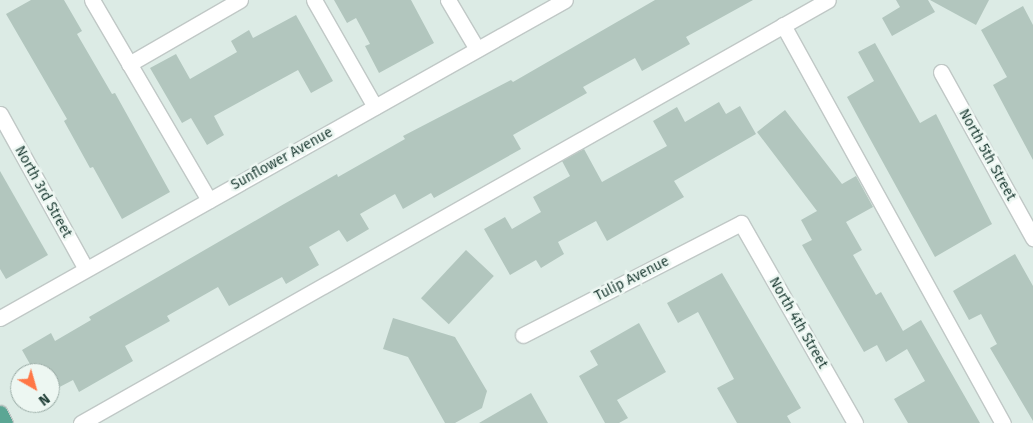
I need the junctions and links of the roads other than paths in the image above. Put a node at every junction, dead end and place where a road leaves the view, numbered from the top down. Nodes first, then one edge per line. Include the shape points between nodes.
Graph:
1 (92, 0) edge
2 (240, 0) edge
3 (314, 0) edge
4 (448, 0) edge
5 (565, 0) edge
6 (828, 0) edge
7 (783, 25) junction
8 (477, 49) junction
9 (129, 64) junction
10 (941, 72) dead end
11 (375, 106) junction
12 (0, 114) edge
13 (209, 200) junction
14 (741, 223) joint
15 (1033, 238) edge
16 (86, 269) junction
17 (0, 318) edge
18 (523, 335) dead end
19 (0, 413) edge
20 (6, 423) edge
21 (81, 423) edge
22 (855, 423) edge
23 (1004, 423) edge

1 - 9 street
2 - 9 street
3 - 11 street
4 - 8 street
5 - 8 street, Sunflower Avenue
6 - 7 street
7 - 21 street
7 - 23 street
8 - 11 street, Sunflower Avenue
9 - 13 street
10 - 15 street, North 5th Street
11 - 13 street, Sunflower Avenue
12 - 16 street, North 3rd Street
13 - 16 street, Sunflower Avenue
14 - 18 street, Tulip Avenue
14 - 22 street, North 4th Street
16 - 17 street, Sunflower Avenue
19 - 20 main road

